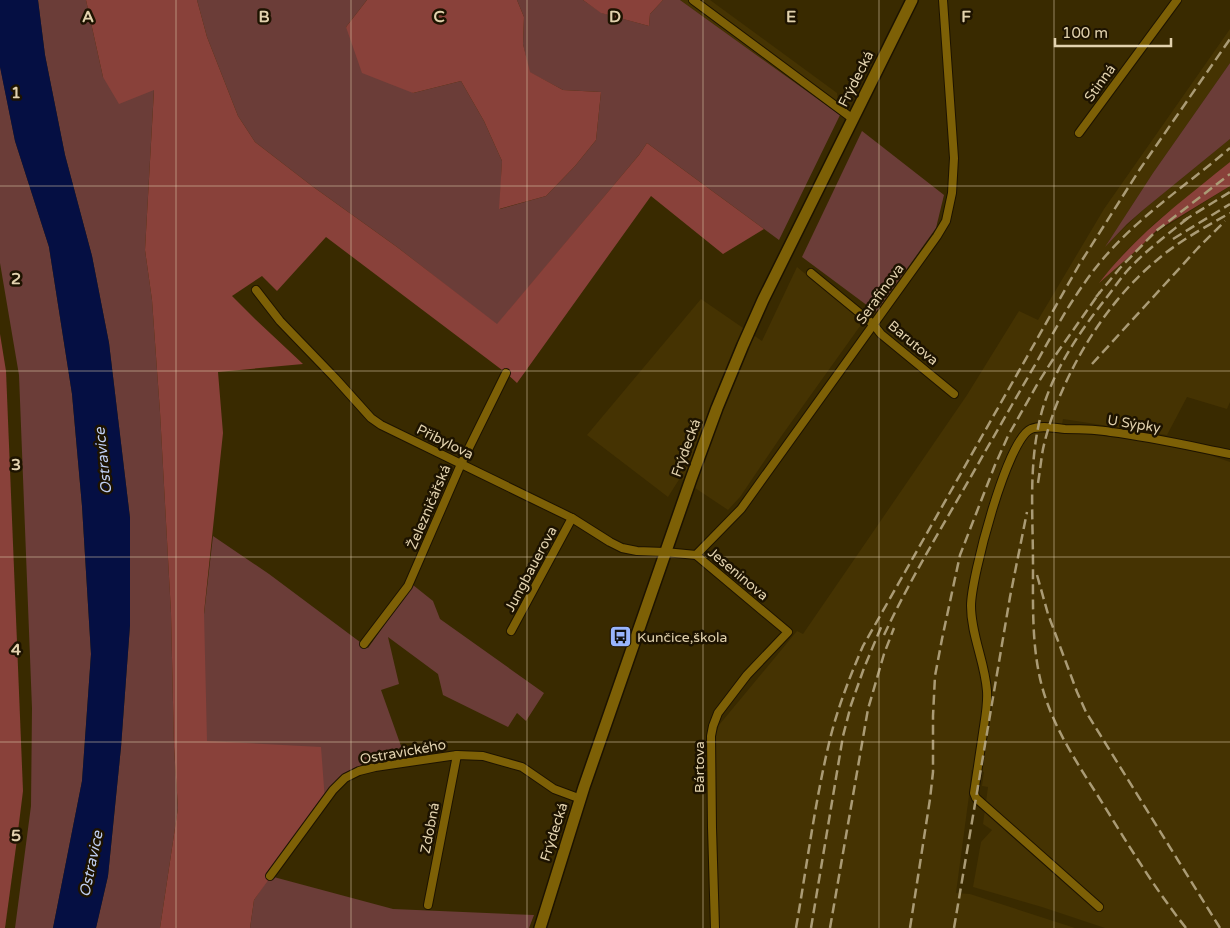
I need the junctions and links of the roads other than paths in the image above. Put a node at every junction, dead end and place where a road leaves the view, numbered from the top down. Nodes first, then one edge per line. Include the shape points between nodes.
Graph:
1 (693, 0) edge
2 (912, 0) edge
3 (943, 0) edge
4 (1177, 0) edge
5 (853, 119) junction
6 (1079, 133) dead end
7 (811, 273) dead end
8 (256, 290) dead end
9 (873, 324) junction
10 (506, 373) dead end
11 (954, 394) dead end
12 (1230, 454) edge
13 (461, 464) junction
14 (572, 518) junction
15 (665, 552) junction
16 (696, 555) junction
17 (511, 632) dead end
18 (788, 632) joint
19 (364, 644) dead end
20 (457, 755) junction
21 (580, 799) junction
22 (270, 876) dead end
23 (428, 905) dead end
24 (1099, 907) dead end
25 (540, 928) edge
26 (714, 928) edge

1 - 5 street
2 - 5 main road, Frýdecká
3 - 9 street, Serafinova via 954,158 946,221
4 - 6 street, Stinná
5 - 15 main road, Frýdecká via 743,345
7 - 9 street, Barutova
8 - 13 street, Přibylova via 280,322 372,418
9 - 11 street, Barutova
9 - 16 street, Serafinova via 741,509
10 - 13 street, Železničářská
12 - 24 street, U Sýpky via 1109,431 1032,428 1017,446 998,490 981,548 971,608 987,692 974,793
13 - 14 street, Přibylova
13 - 19 street, Železničářská via 408,586
14 - 15 street, Přibylova via 622,548
14 - 17 street, Jungbauerova
15 - 16 street, Jeseninova
15 - 21 main road, Frýdecká
16 - 18 street, Jeseninova
18 - 26 street, Bártova via 747,675 718,713 713,726
20 - 21 street, Ostravického via 483,756 522,767 554,789
20 - 22 street, Ostravického via 375,767 345,778
20 - 23 street, Zdobná
21 - 25 main road, Frýdecká

